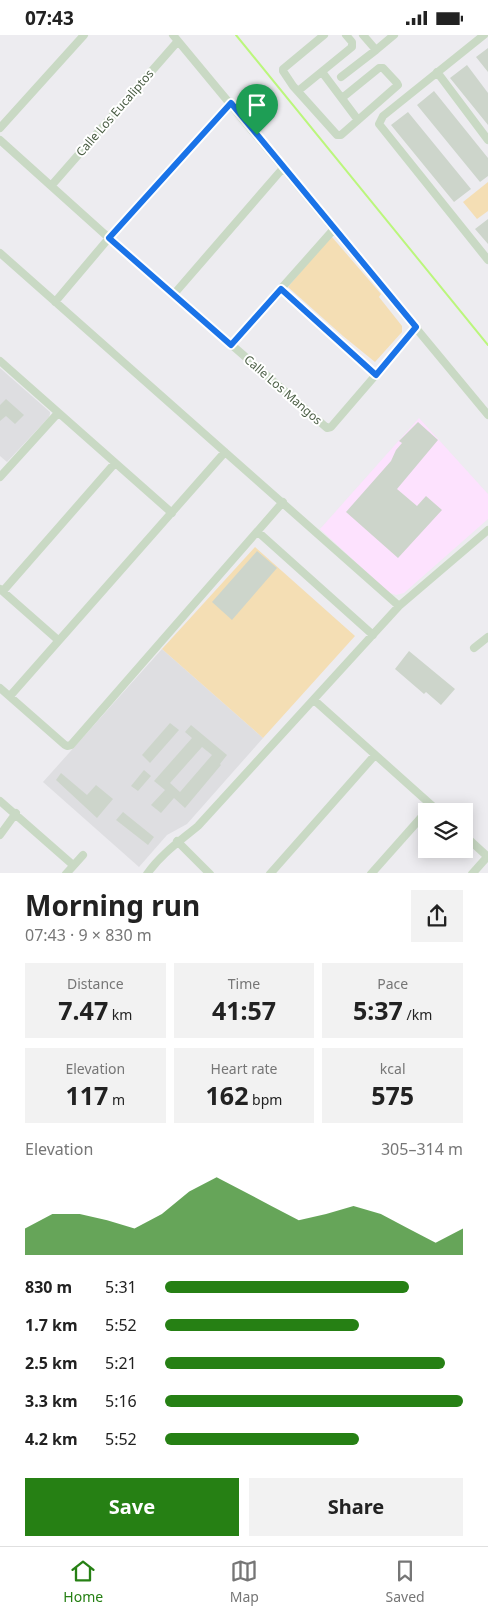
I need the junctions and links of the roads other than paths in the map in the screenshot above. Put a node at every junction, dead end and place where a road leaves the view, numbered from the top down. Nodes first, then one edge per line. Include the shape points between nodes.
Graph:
1 (84, 35) edge
2 (324, 35) edge
3 (346, 35) edge
4 (362, 35) edge
5 (394, 35) edge
6 (484, 35) edge
7 (176, 38) edge
8 (376, 50) junction
9 (322, 72) junction
10 (438, 73) junction
11 (341, 77) dead end
12 (298, 91) junction
13 (342, 98) junction
14 (231, 103) junction
15 (358, 120) junction
16 (0, 128) edge
17 (0, 140) edge
18 (488, 140) edge
19 (284, 167) junction
20 (51, 186) junction
21 (334, 229) junction
22 (112, 240) junction
23 (0, 253) edge
24 (488, 260) edge
25 (281, 289) junction
26 (174, 295) junction
27 (55, 302) junction
28 (416, 327) junction
29 (231, 345) junction
30 (0, 361) edge
31 (376, 375) junction
32 (58, 413) junction
33 (488, 415) edge
34 (225, 452) junction
35 (115, 463) junction
36 (2, 471) edge
37 (283, 502) junction
38 (172, 513) junction
39 (488, 529) edge
40 (258, 532) junction
41 (1, 590) edge
42 (399, 606) junction
43 (373, 635) junction
44 (488, 637) edge
45 (58, 640) junction
46 (474, 648) dead end
47 (0, 688) edge
48 (10, 696) junction
49 (314, 700) junction
50 (375, 755) junction
51 (0, 801) edge
52 (423, 803) edge
53 (16, 813) junction
54 (418, 823) edge
55 (0, 835) edge
56 (177, 841) junction
57 (473, 843) edge
58 (83, 855) dead end
59 (488, 856) edge
60 (73, 865) junction
61 (66, 873) edge
62 (147, 873) edge
63 (210, 873) edge
64 (270, 873) edge
65 (371, 873) edge
66 (472, 873) edge

1 - 16 street
2 - 12 street via 283,69
3 - 9 street via 352,41 352,47
4 - 8 street
5 - 8 street
6 - 10 street
7 - 14 street
7 - 20 street, Calle Los Eucaliptos
8 - 11 street
9 - 12 street
9 - 13 street
10 - 18 street
10 - 24 street via 383,116 379,124
12 - 15 street via 338,135
13 - 15 street
13 - 15 street via 379,68 396,81 398,85
14 - 19 street
14 - 22 street
17 - 20 street
19 - 21 street
19 - 26 street
20 - 22 street
21 - 25 street
21 - 28 street
22 - 26 street, Calle Los Mangos
22 - 27 street
23 - 27 street
25 - 29 street
25 - 31 street
26 - 29 street, Calle Los Mangos
27 - 34 street
28 - 31 street, Calle Los Mangos
28 - 33 street
29 - 31 street, Calle Los Mangos via 327,428
30 - 32 street
32 - 35 street
32 - 36 street
34 - 37 street
34 - 38 street
35 - 38 street
35 - 41 street
37 - 40 street
37 - 42 street
38 - 45 street
39 - 42 street
40 - 43 street
40 - 48 street via 71,745 68,746
41 - 45 street
42 - 43 street
43 - 49 street
44 - 46 street
45 - 48 street
47 - 48 street
49 - 50 street
49 - 56 street via 198,826
50 - 52 street
50 - 64 street
51 - 53 street
53 - 55 street
53 - 60 street
54 - 65 street
56 - 62 street
56 - 63 street
57 - 59 street
58 - 60 street
59 - 66 street
60 - 61 street

